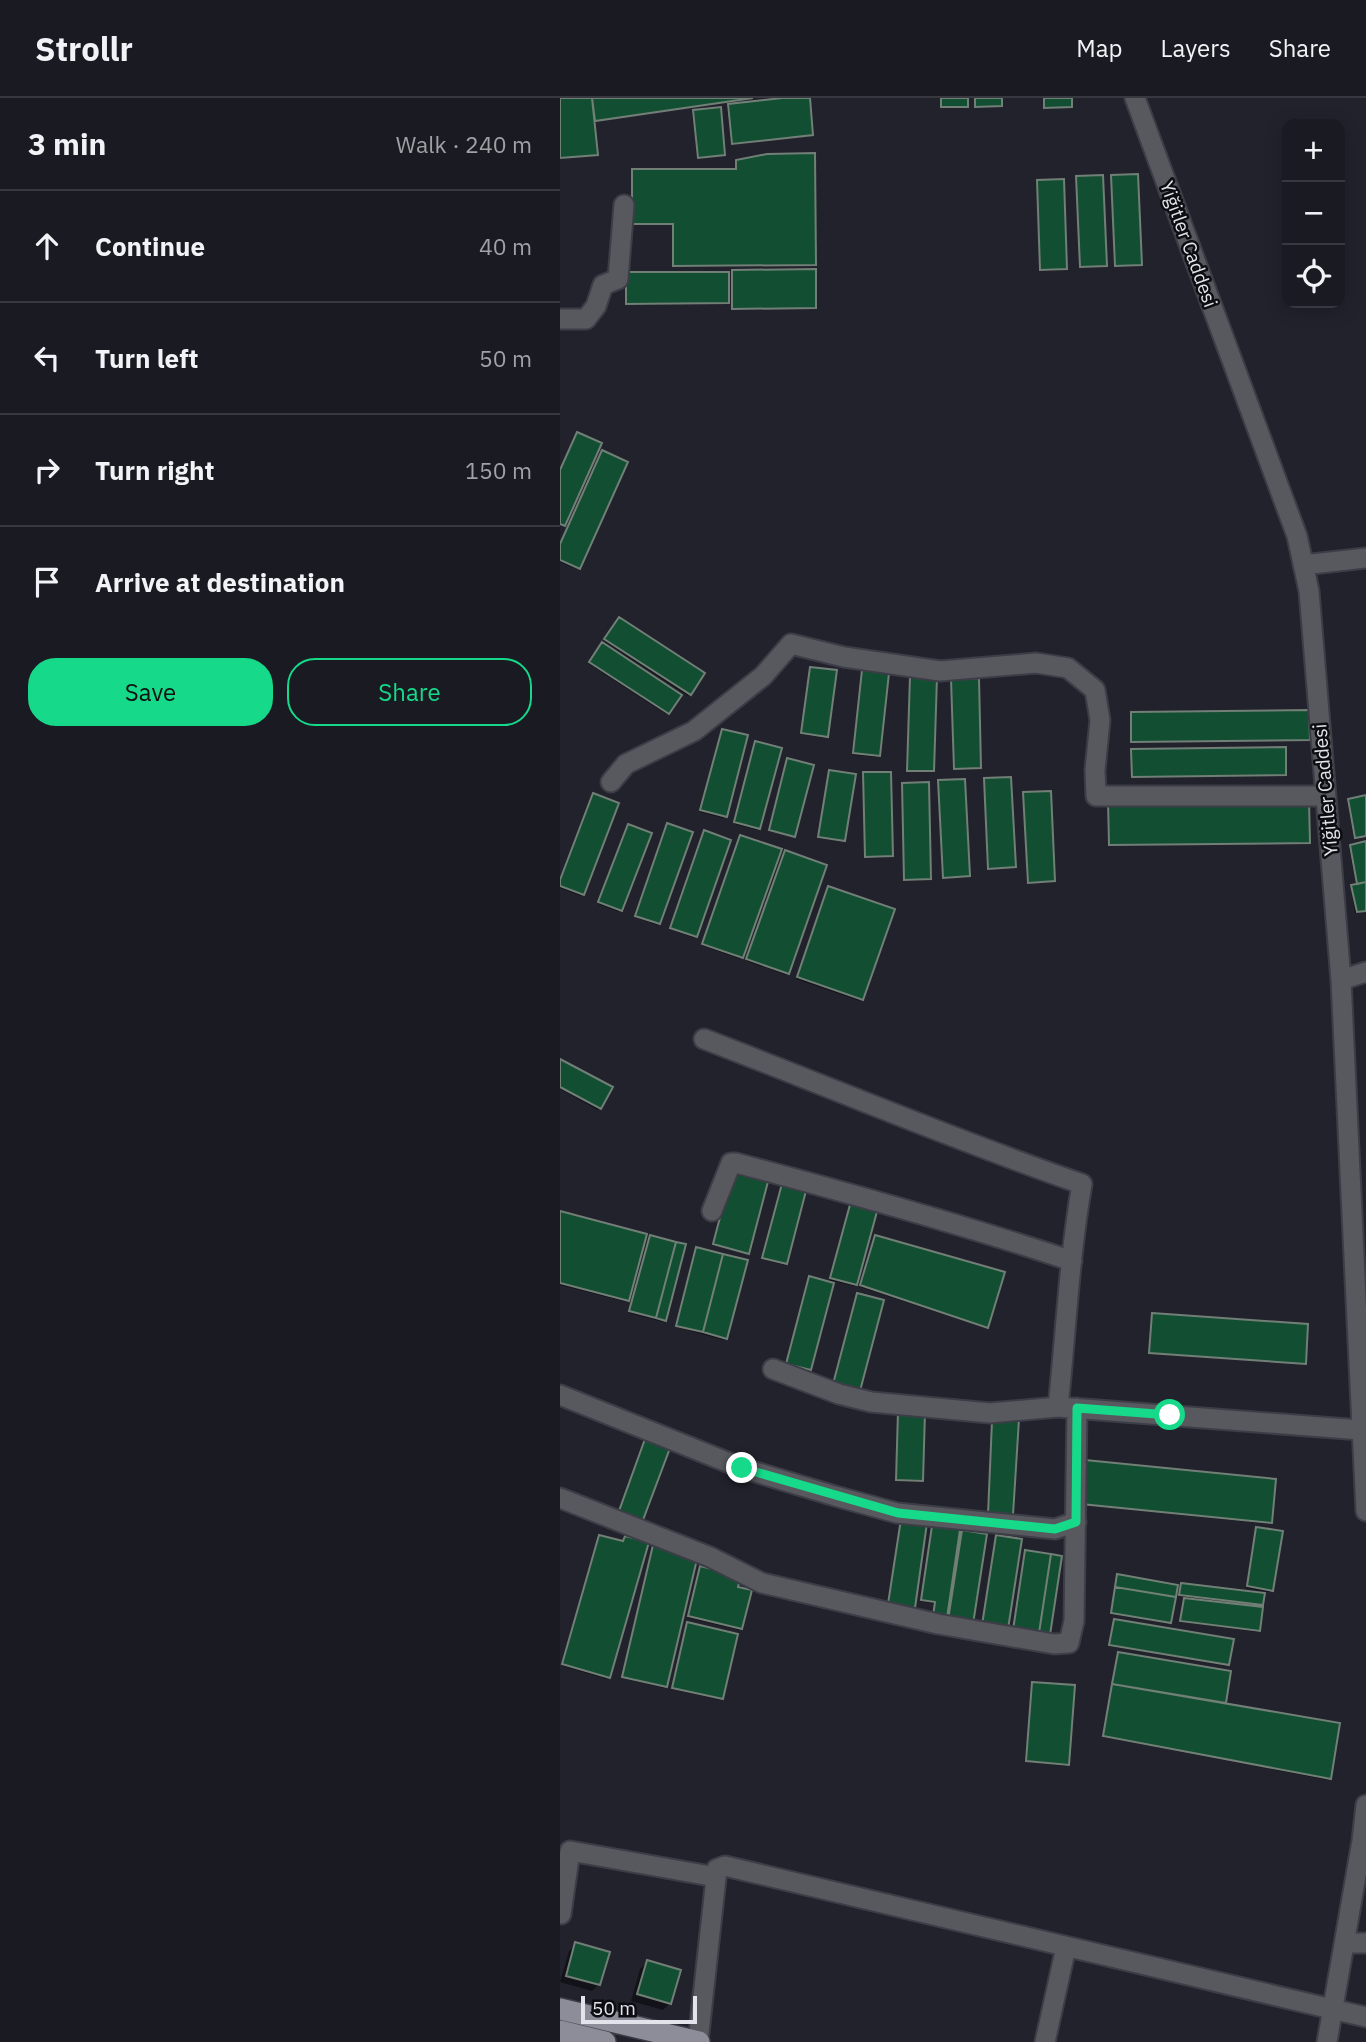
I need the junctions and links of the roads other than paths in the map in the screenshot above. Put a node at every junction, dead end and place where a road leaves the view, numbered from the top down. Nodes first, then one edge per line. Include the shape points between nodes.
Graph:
1 (1135, 98) edge
2 (624, 205) dead end
3 (560, 319) edge
4 (1366, 558) edge
5 (1303, 565) junction
6 (611, 782) dead end
7 (1325, 796) junction
8 (1366, 972) edge
9 (1341, 980) junction
10 (704, 1039) dead end
11 (1359, 1188) edge
12 (712, 1211) dead end
13 (1072, 1262) junction
14 (773, 1369) dead end
15 (560, 1395) edge
16 (1068, 1407) junction
17 (1362, 1417) edge
18 (560, 1498) edge
19 (1366, 1511) edge
20 (1076, 1522) junction
21 (1366, 1805) edge
22 (716, 1877) junction
23 (561, 1914) edge
24 (1345, 1943) junction
25 (1366, 1943) edge
26 (1066, 1947) junction
27 (560, 2009) edge
28 (1334, 2010) junction
29 (1366, 2017) edge
30 (560, 2031) edge
31 (606, 2042) edge
32 (699, 2042) edge
33 (1045, 2042) edge
34 (1327, 2042) edge

1 - 5 street, Yiğitler Caddesi via 1297,536
2 - 3 street via 618,278 603,285 586,319
4 - 5 street
5 - 7 street, Yiğitler Caddesi via 1309,591
6 - 7 street via 626,764 694,731 763,676 791,644 940,671 1037,663 1068,668 1095,690 1100,720 1096,796
7 - 9 street, Yiğitler Caddesi
8 - 9 street
9 - 11 street, Yiğitler Caddesi
10 - 13 street via 1082,1184
11 - 17 street, Yiğitler Caddesi
12 - 13 street via 731,1163 736,1163 978,1230
13 - 16 street
14 - 16 street via 871,1402 990,1413
15 - 20 street via 742,1468 898,1513 1055,1529
16 - 17 street
16 - 20 street
17 - 19 street, Yiğitler Caddesi
18 - 20 street via 710,1557 762,1583 937,1624 1054,1644 1069,1643 1074,1621
21 - 24 street
22 - 23 street via 570,1851
22 - 26 street via 717,1869 725,1866 743,1869
22 - 32 street
24 - 25 street
24 - 28 street
26 - 28 street
26 - 33 street
27 - 32 main road
28 - 29 street
28 - 34 street
30 - 31 main road

